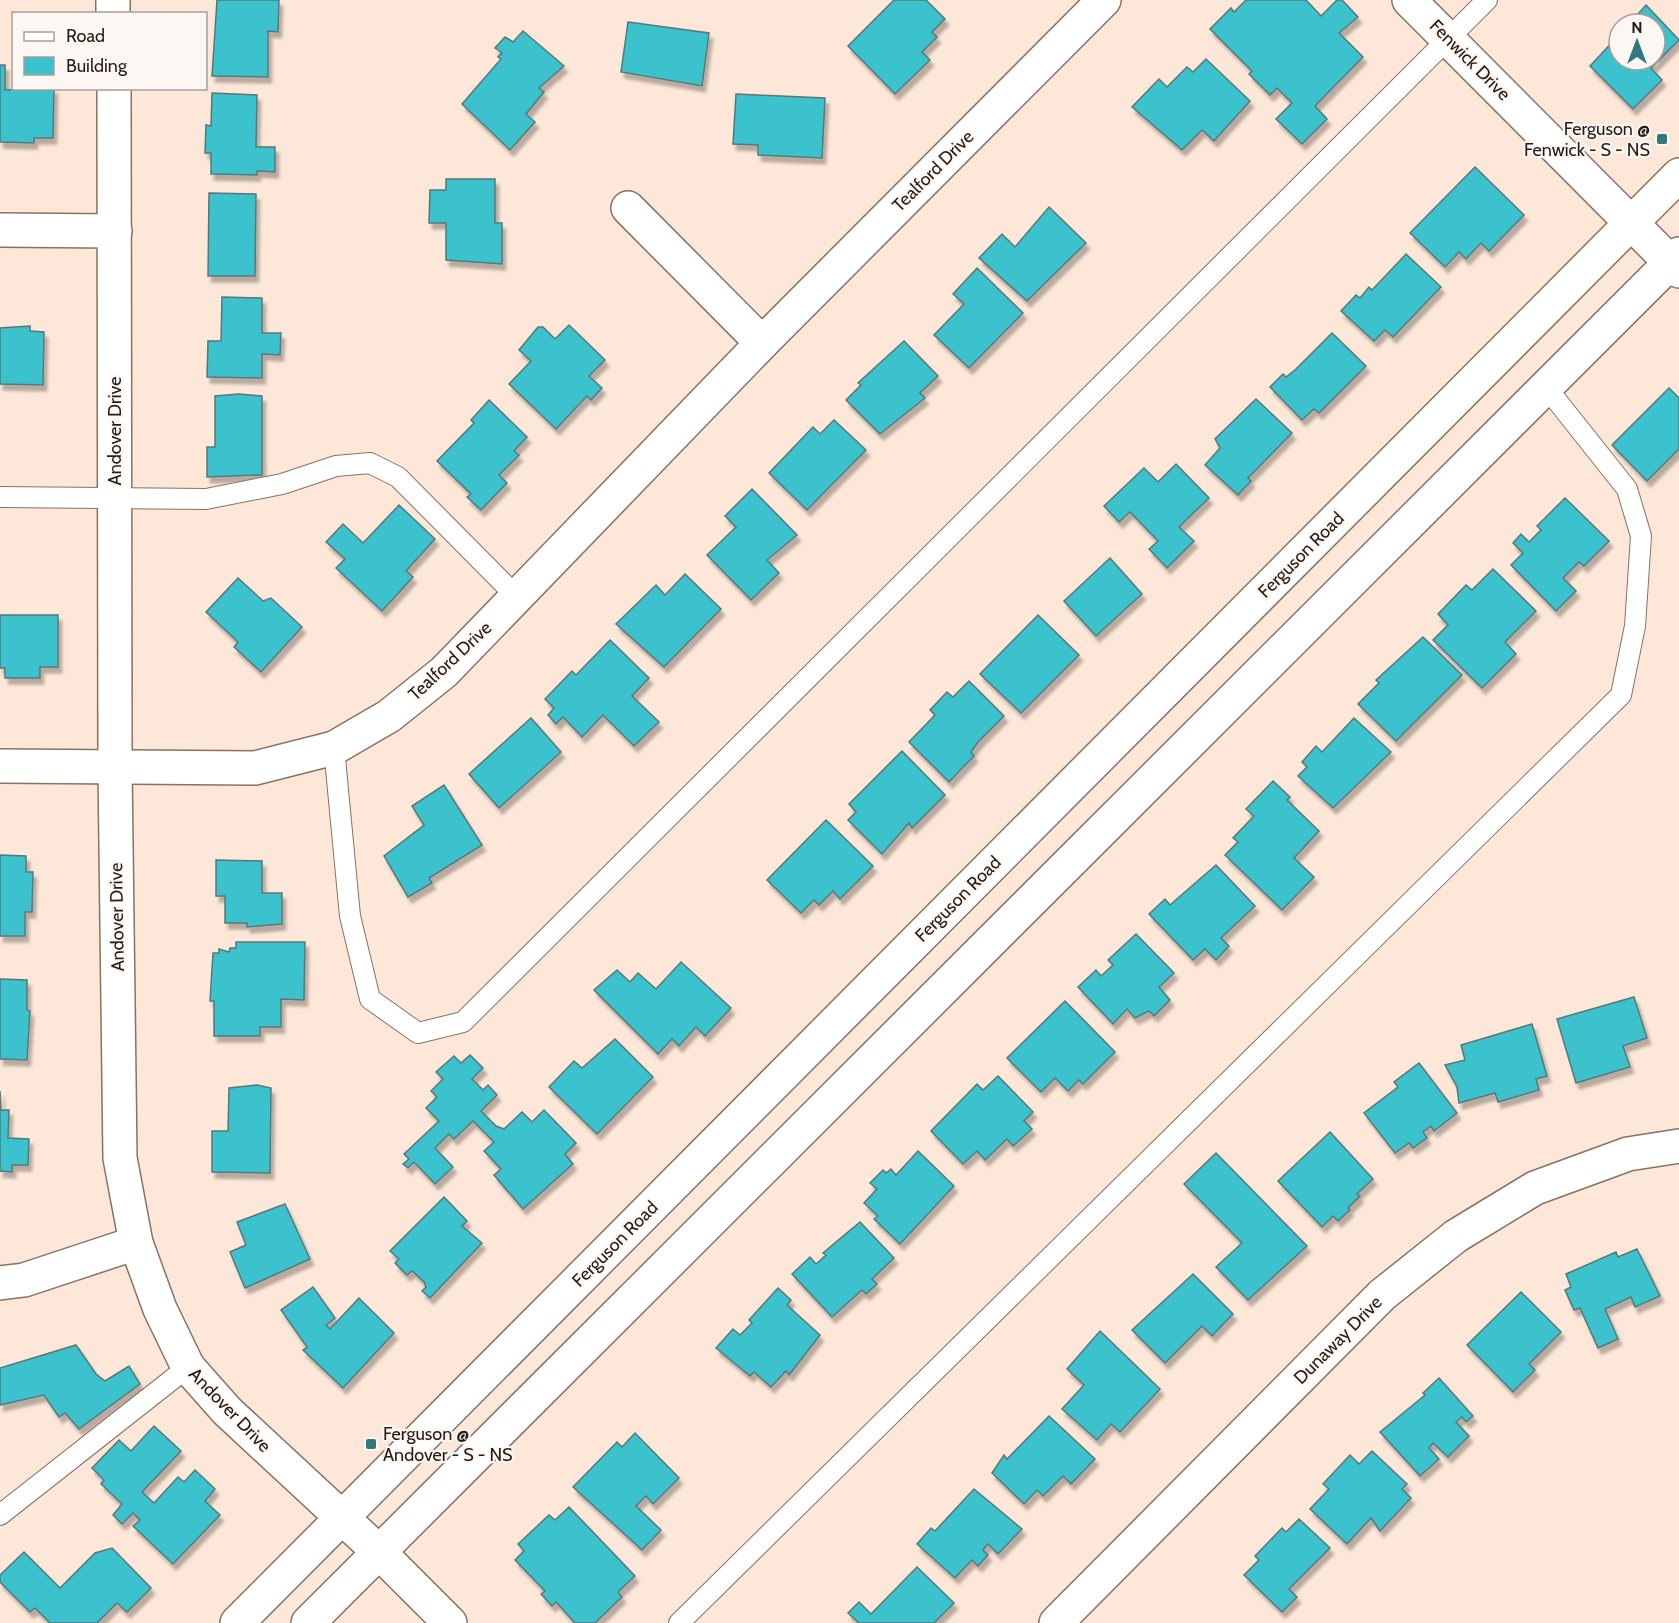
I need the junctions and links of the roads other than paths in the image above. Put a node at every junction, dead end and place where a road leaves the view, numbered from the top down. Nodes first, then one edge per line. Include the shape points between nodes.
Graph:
1 (1104, 0) edge
2 (1409, 0) edge
3 (1486, 0) edge
4 (1446, 37) junction
5 (114, 90) edge
6 (1679, 175) edge
7 (628, 208) dead end
8 (1632, 223) junction
9 (0, 230) edge
10 (115, 231) junction
11 (1676, 262) edge
12 (762, 342) junction
13 (1546, 387) junction
14 (0, 497) edge
15 (116, 499) junction
16 (517, 597) junction
17 (334, 748) junction
18 (0, 766) edge
19 (115, 768) junction
20 (990, 867) junction
21 (1027, 905) junction
22 (1679, 1146) edge
23 (136, 1243) junction
24 (0, 1283) edge
25 (188, 1367) junction
26 (0, 1515) edge
27 (341, 1518) junction
28 (379, 1552) junction
29 (237, 1623) edge
30 (308, 1623) edge
31 (450, 1623) edge
32 (679, 1623) edge
33 (1056, 1623) edge

1 - 12 street, Tealford Drive
2 - 4 street, Fenwick Drive
3 - 4 lane
4 - 8 street, Fenwick Drive
4 - 17 lane via 463,1022 418,1033 370,999 350,916
5 - 10 street, Andover Drive
6 - 8 street, Ferguson Road
7 - 12 street
8 - 11 street, Fenwick Drive
8 - 20 street, Ferguson Road
9 - 10 street
10 - 15 street, Andover Drive
11 - 13 street
12 - 16 street, Tealford Drive
13 - 21 street
13 - 32 lane via 1627,489 1641,536 1635,626 1621,695
14 - 15 lane
15 - 16 lane via 206,499 282,484 336,466 370,463 398,477
15 - 19 street, Andover Drive
16 - 17 street, Tealford Drive via 444,672 389,716
17 - 19 street, Tealford Drive via 255,768
18 - 19 street, Tealford Drive
19 - 23 street, Andover Drive via 120,1158
20 - 21 street
20 - 27 street, Ferguson Road
21 - 28 street
22 - 33 street, Dunaway Drive via 1628,1154 1535,1188 1456,1236 1382,1295
23 - 24 street via 24,1280
23 - 25 street, Andover Drive via 160,1309
25 - 26 lane
25 - 27 street, Andover Drive via 227,1412
27 - 28 street, Andover Drive
27 - 29 street, Ferguson Road
28 - 30 street
28 - 31 street, Andover Drive

